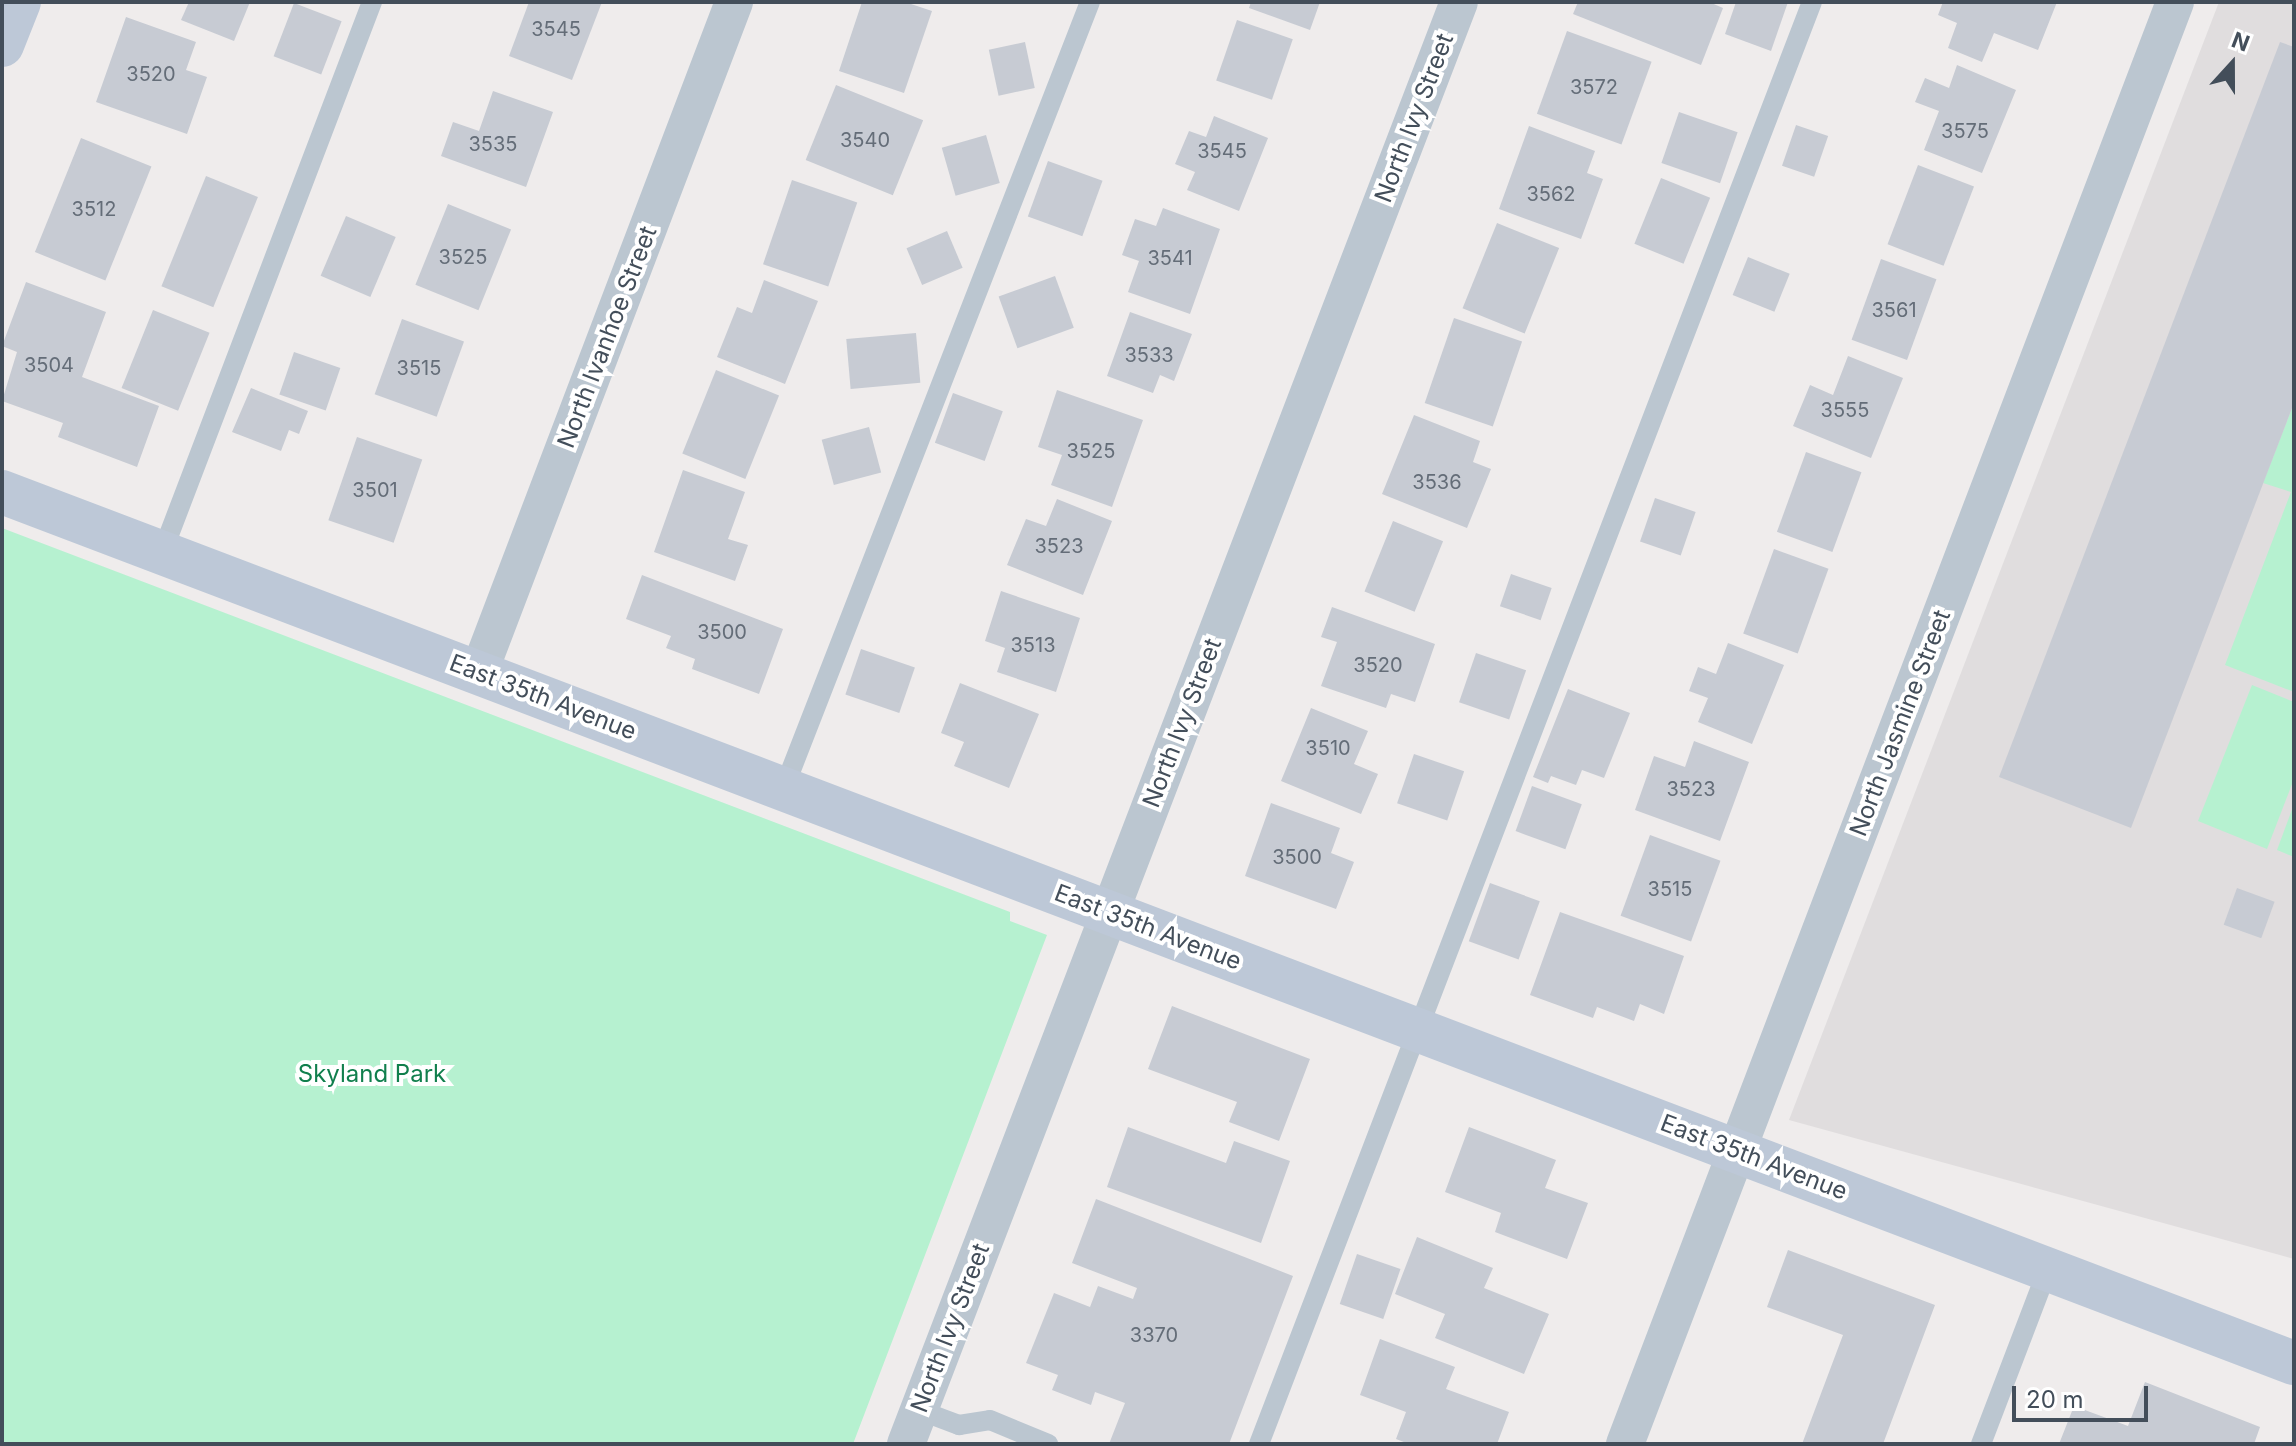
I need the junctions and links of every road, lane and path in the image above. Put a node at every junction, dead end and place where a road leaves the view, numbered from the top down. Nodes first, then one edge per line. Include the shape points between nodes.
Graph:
1 (19, 2) edge
2 (372, 2) edge
3 (734, 2) edge
4 (1090, 2) edge
5 (1459, 2) edge
6 (1812, 2) edge
7 (2175, 2) edge
8 (2, 45) edge
9 (2, 492) edge
10 (162, 553) junction
11 (479, 672) junction
12 (784, 788) junction
13 (1109, 913) junction
14 (1418, 1029) junction
15 (1736, 1151) junction
16 (2048, 1269) junction
17 (2294, 1363) edge
18 (913, 1427) edge
19 (1048, 1444) edge
20 (1259, 1444) edge
21 (1625, 1444) edge
22 (1981, 1444) edge

1 - 8 street
2 - 10 lane
3 - 11 street, North Ivanhoe Street
4 - 12 lane
5 - 13 street, North Ivy Street
6 - 14 lane
7 - 15 street, North Jasmine Street
9 - 10 street, East 35th Avenue
10 - 11 street, East 35th Avenue
11 - 12 street, East 35th Avenue
12 - 13 street, East 35th Avenue
13 - 14 street, East 35th Avenue
13 - 18 street, North Ivy Street
14 - 15 street, East 35th Avenue
14 - 20 lane
15 - 16 street, East 35th Avenue
15 - 21 street, North Jasmine Street
16 - 17 street, East 35th Avenue
16 - 22 lane
18 - 19 lane via 990,1420

